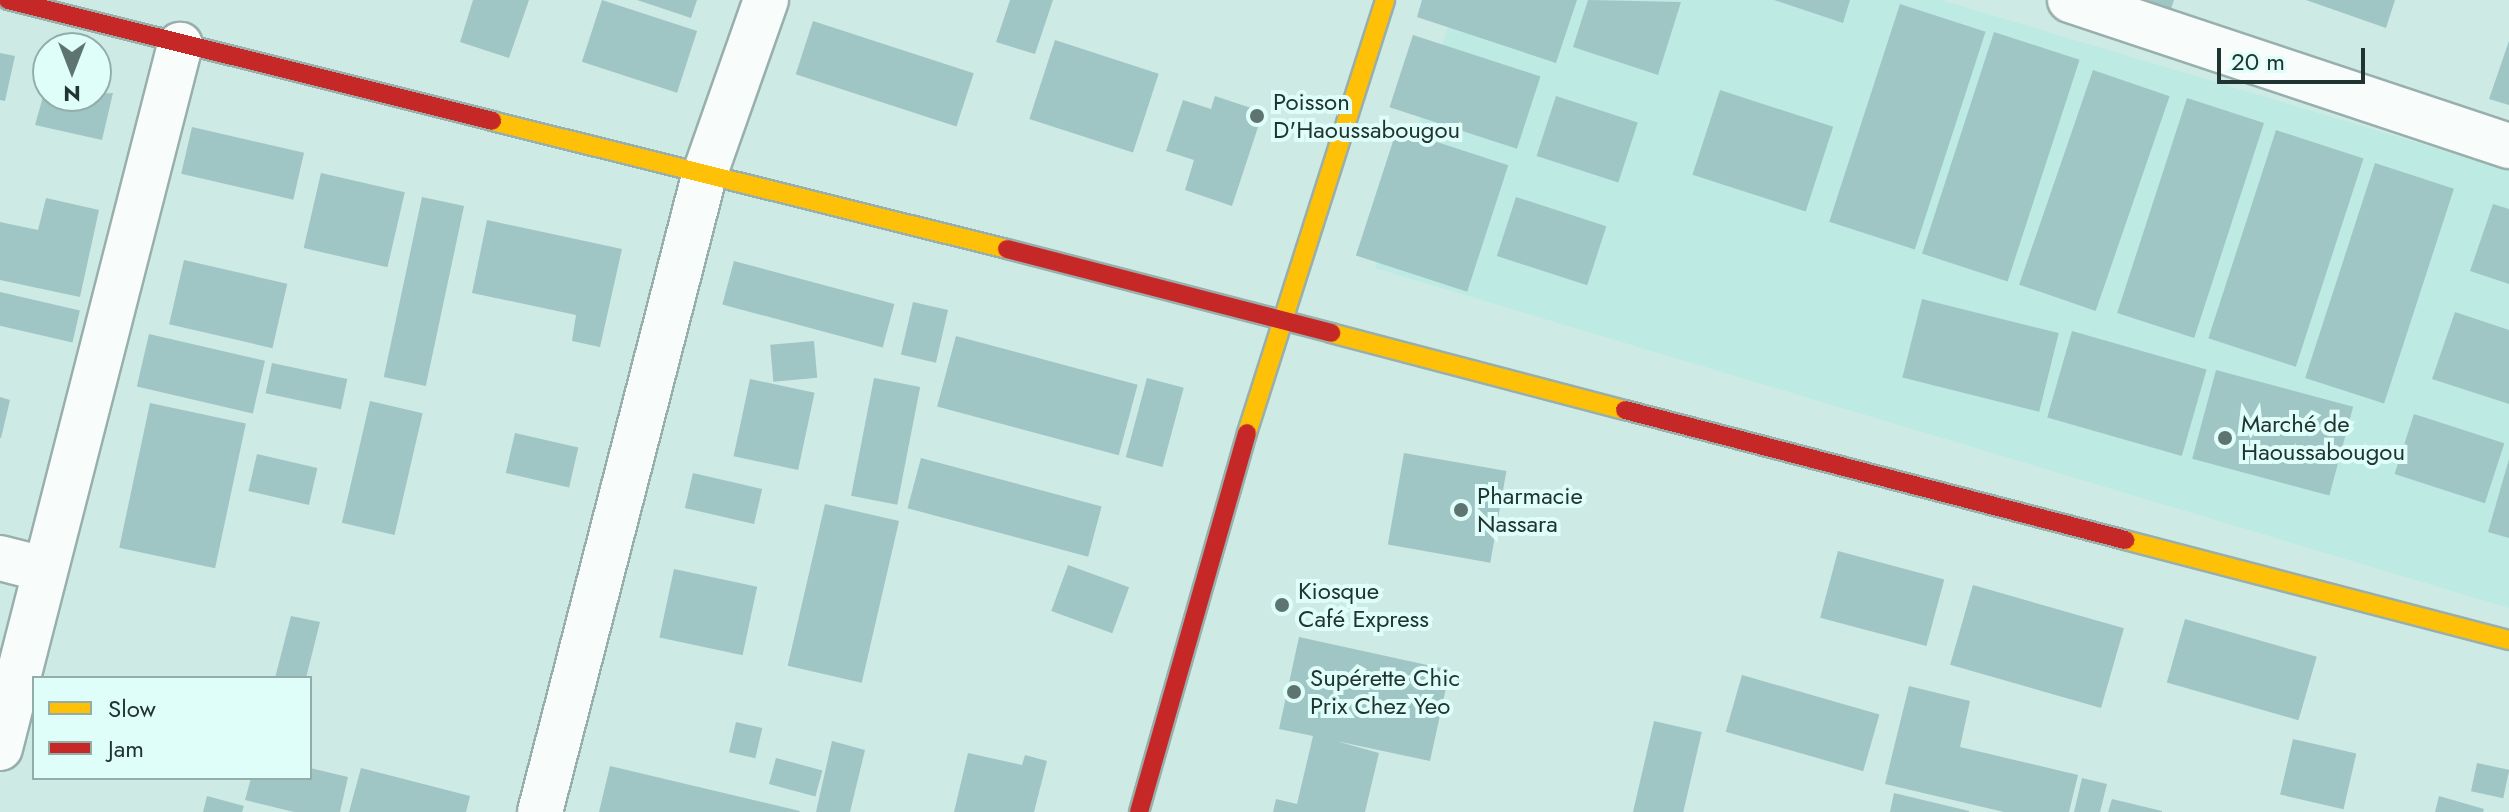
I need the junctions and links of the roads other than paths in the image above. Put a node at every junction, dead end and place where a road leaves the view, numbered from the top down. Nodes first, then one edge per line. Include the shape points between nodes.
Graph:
1 (8, 0) edge
2 (766, 0) edge
3 (1385, 0) edge
4 (2070, 0) edge
5 (180, 45) junction
6 (2509, 146) edge
7 (704, 176) junction
8 (1278, 323) junction
9 (0, 558) edge
10 (43, 569) junction
11 (2509, 640) edge
12 (0, 748) edge
13 (540, 812) edge
14 (1139, 812) edge

1 - 5 street
2 - 7 street
3 - 8 street
4 - 6 street
5 - 7 street
5 - 10 street
7 - 8 street
7 - 13 street
8 - 11 street
8 - 14 street
9 - 10 street
10 - 12 street

